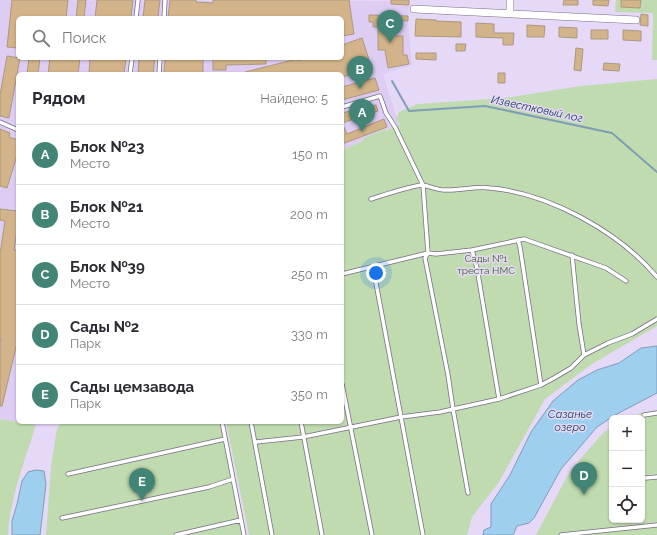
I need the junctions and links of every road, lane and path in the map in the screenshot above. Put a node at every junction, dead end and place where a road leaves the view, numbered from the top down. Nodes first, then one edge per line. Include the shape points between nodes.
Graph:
1 (138, 0) edge
2 (165, 0) edge
3 (510, 0) edge
4 (414, 9) dead end
5 (510, 13) junction
6 (136, 16) edge
7 (164, 16) edge
8 (636, 20) dead end
9 (132, 60) edge
10 (160, 60) edge
11 (130, 72) edge
12 (159, 72) edge
13 (344, 106) edge
14 (0, 122) edge
15 (16, 129) edge
16 (423, 185) junction
17 (371, 199) dead end
18 (518, 240) junction
19 (472, 250) junction
20 (428, 253) junction
21 (572, 255) junction
22 (373, 267) junction
23 (344, 273) edge
24 (657, 277) edge
25 (626, 281) dead end
26 (657, 319) edge
27 (584, 355) junction
28 (541, 385) junction
29 (344, 395) edge
30 (499, 399) junction
31 (453, 409) junction
32 (657, 413) edge
33 (644, 415) dead end
34 (401, 418) junction
35 (222, 424) edge
36 (252, 424) edge
37 (301, 424) edge
38 (350, 427) junction
39 (303, 437) junction
40 (225, 439) junction
41 (256, 442) junction
42 (68, 474) dead end
43 (657, 476) edge
44 (646, 478) dead end
45 (233, 479) junction
46 (468, 493) dead end
47 (62, 518) dead end
48 (241, 520) junction
49 (657, 525) edge
50 (176, 535) edge
51 (244, 535) edge
52 (272, 535) edge
53 (322, 535) edge
54 (372, 535) edge
55 (423, 535) edge
56 (561, 535) edge

1 - 6 lane
2 - 7 lane
3 - 5 street
4 - 5 street
5 - 8 street
9 - 11 lane
10 - 12 lane
13 - 16 lane via 380,96
14 - 15 lane
16 - 17 lane
16 - 20 lane
16 - 24 lane via 445,190 488,187 516,192 579,215 625,246
18 - 19 lane
18 - 21 lane via 524,239
18 - 28 lane
19 - 20 lane
19 - 30 lane
20 - 22 lane
20 - 31 lane via 425,258
21 - 25 lane via 606,268
21 - 27 lane
22 - 23 lane
22 - 34 lane
26 - 27 lane via 632,334
27 - 28 lane via 571,368
28 - 30 lane
29 - 38 lane
30 - 31 lane
31 - 34 lane
31 - 46 lane
32 - 33 lane
34 - 38 lane
34 - 55 lane
35 - 40 lane
36 - 41 lane
37 - 39 lane
38 - 39 lane
38 - 54 lane
39 - 41 lane
39 - 53 lane
40 - 42 lane
40 - 45 lane
41 - 52 lane
43 - 44 lane
45 - 47 lane via 210,487
45 - 48 lane
48 - 50 lane
48 - 51 lane
49 - 56 lane

